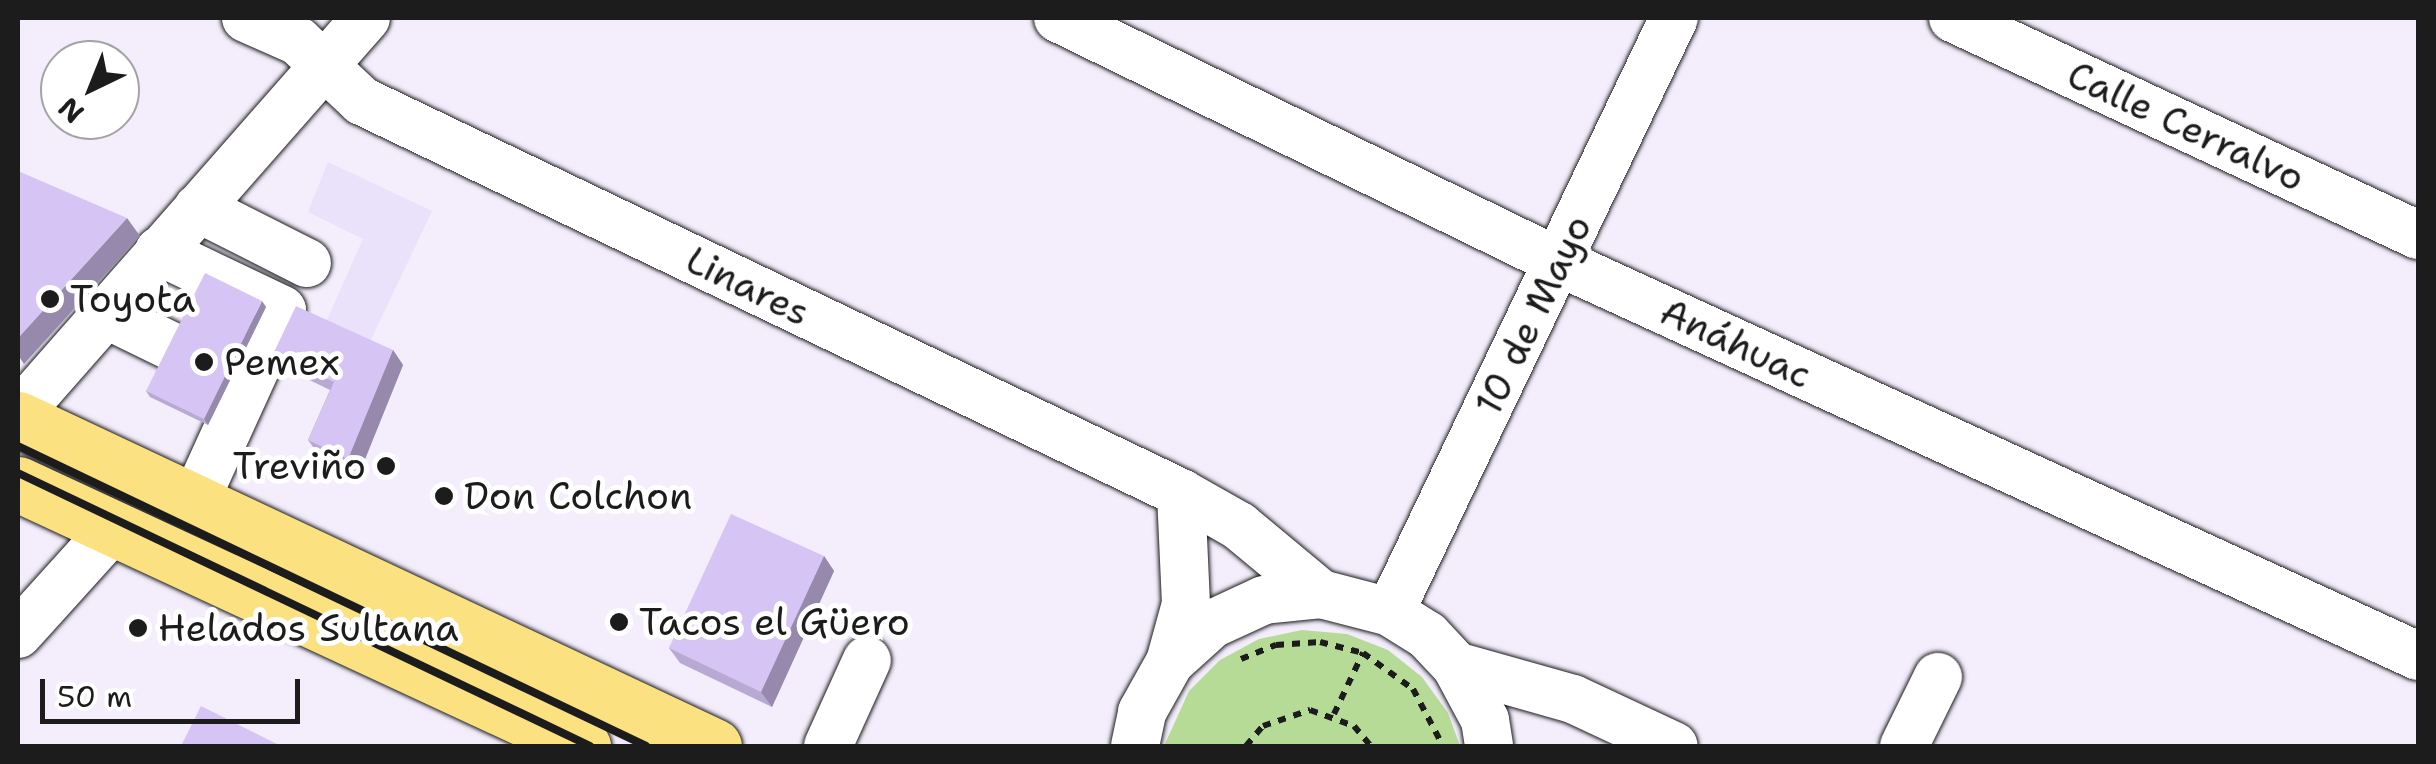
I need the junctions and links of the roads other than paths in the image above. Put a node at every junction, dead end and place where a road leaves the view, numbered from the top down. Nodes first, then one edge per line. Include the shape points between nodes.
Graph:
1 (246, 18) edge
2 (366, 18) edge
3 (1058, 18) edge
4 (1674, 18) edge
5 (1953, 18) edge
6 (324, 65) junction
7 (198, 208) junction
8 (2418, 235) edge
9 (160, 252) junction
10 (1558, 262) junction
11 (306, 263) dead end
12 (105, 314) junction
13 (175, 348) edge
14 (18, 417) edge
15 (18, 484) edge
16 (1181, 493) junction
17 (196, 501) junction
18 (113, 530) junction
19 (1321, 594) junction
20 (1390, 612) junction
21 (472, 629) junction
22 (18, 634) edge
23 (2418, 656) edge
24 (867, 660) dead end
25 (1170, 662) junction
26 (1456, 666) junction
27 (1938, 676) dead end
28 (583, 746) edge
29 (714, 746) edge
30 (828, 746) edge
31 (1136, 746) edge
32 (1489, 746) edge
33 (1674, 746) edge
34 (1904, 746) edge

1 - 6 street, Linares via 298,41
2 - 6 street
3 - 10 street, Anáhuac
4 - 10 street, 10 de Mayo
5 - 8 street, Calle Cerralvo
6 - 7 street
6 - 16 street, Linares via 362,101
7 - 9 street
7 - 11 street
9 - 12 street
9 - 17 street via 282,310 241,380
10 - 20 street, 10 de Mayo
10 - 23 street, Anáhuac
12 - 13 street
12 - 14 street
14 - 17 highway
15 - 18 highway
16 - 19 street, Linares via 1273,550
16 - 25 street via 1186,604
17 - 21 highway
18 - 21 highway via 158,519 342,597
18 - 22 street
18 - 28 highway
19 - 20 street
19 - 25 street via 1247,608 1212,624
20 - 26 street
21 - 29 highway
24 - 30 street
25 - 31 street via 1142,712
26 - 32 street via 1485,720
26 - 33 street via 1573,699
27 - 34 street

